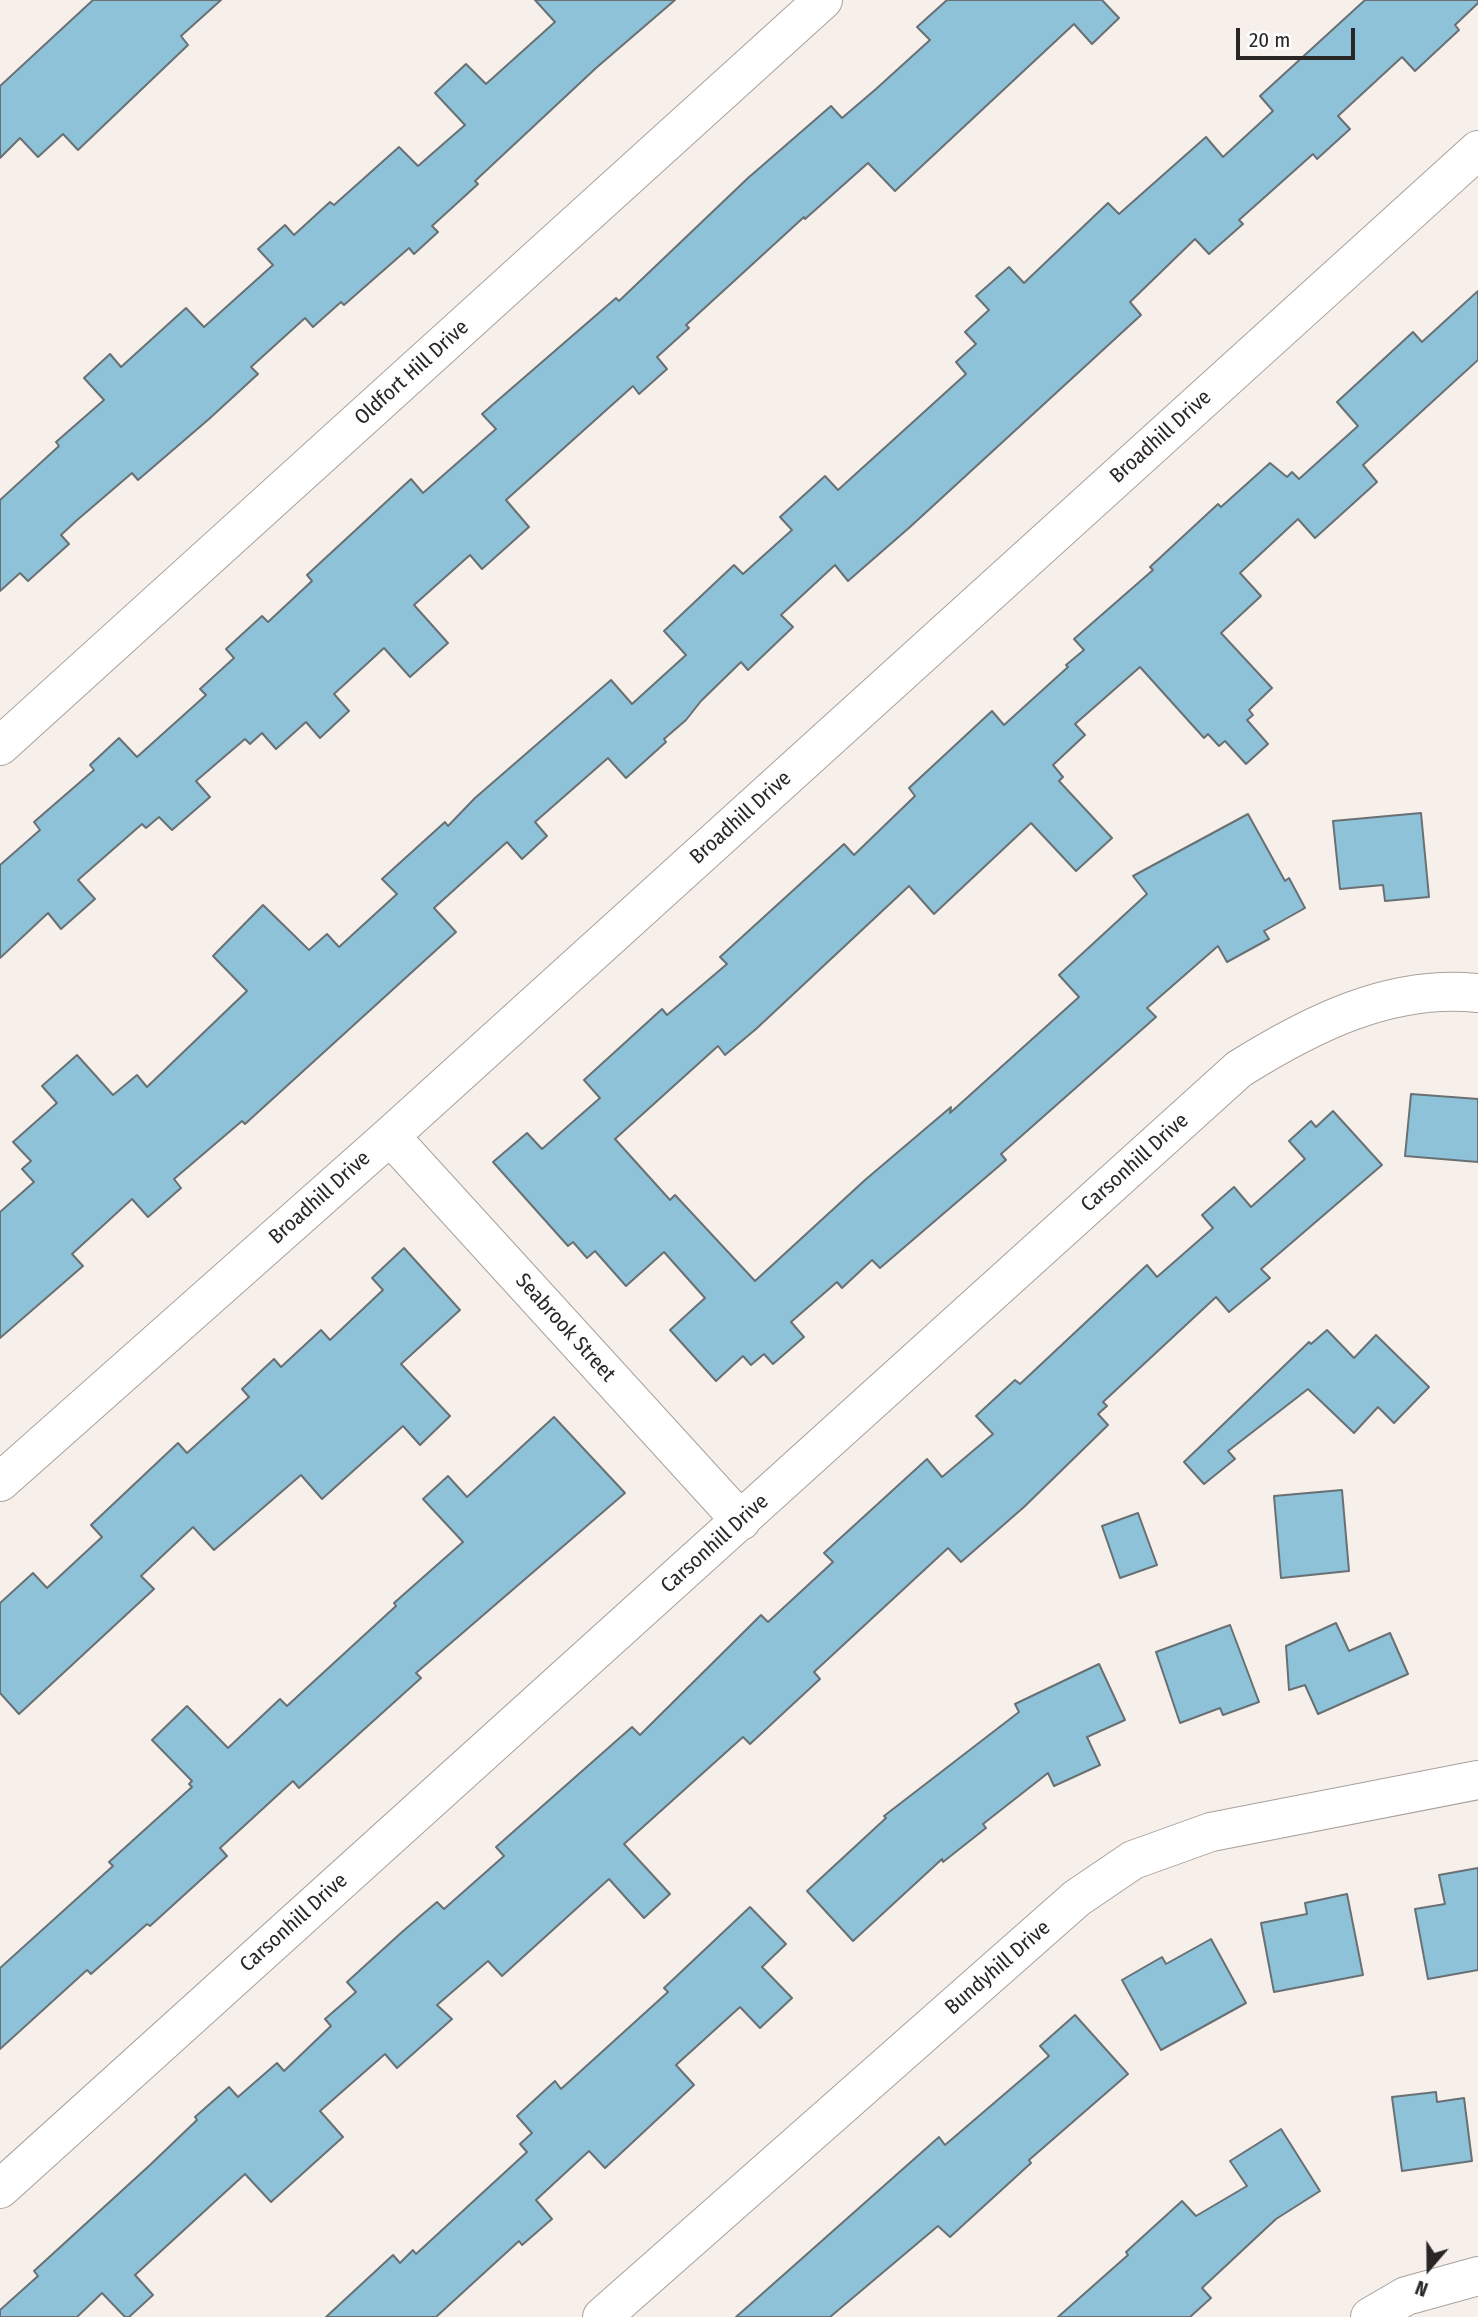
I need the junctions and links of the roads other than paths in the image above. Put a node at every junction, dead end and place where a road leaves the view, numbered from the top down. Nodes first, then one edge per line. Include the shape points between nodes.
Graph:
1 (823, 0) edge
2 (1478, 150) edge
3 (0, 746) edge
4 (1478, 993) edge
5 (390, 1136) junction
6 (0, 1482) edge
7 (741, 1521) junction
8 (1478, 1780) edge
9 (0, 2189) edge
10 (1478, 2276) edge
11 (602, 2317) edge
12 (1370, 2317) edge

1 - 3 street, Oldfort Hill Drive
2 - 5 street, Broadhill Drive
4 - 7 street, Carsonhill Drive via 1408,995 1345,1011 1294,1034 1239,1069
5 - 6 street, Broadhill Drive
5 - 7 street, Seabrook Street
7 - 9 street, Carsonhill Drive
8 - 11 street, Bundyhill Drive via 1211,1832 1133,1860 1077,1898
10 - 12 street via 1406,2296

